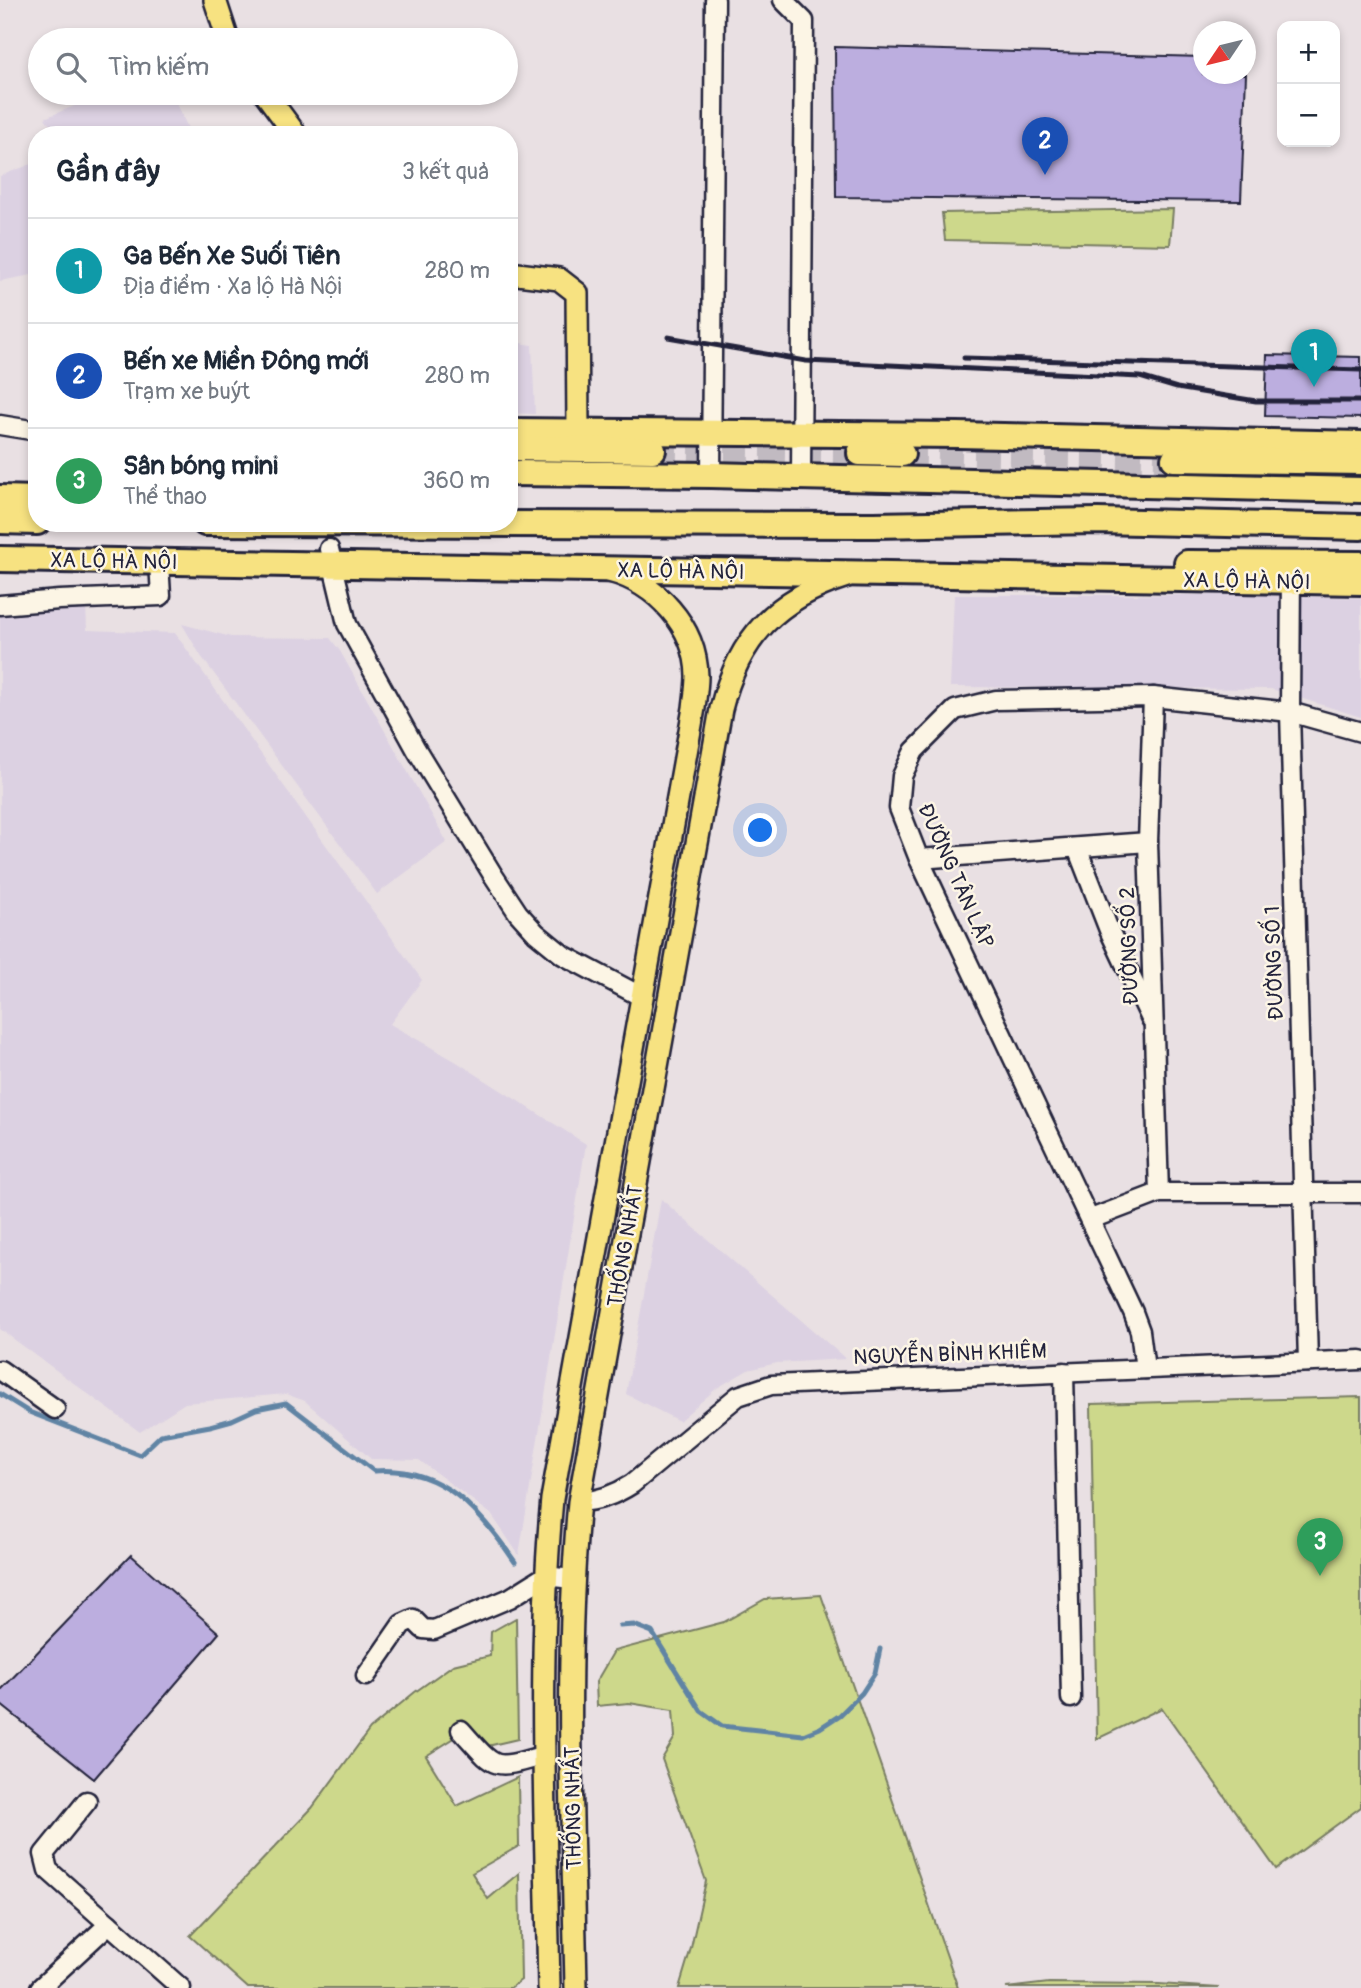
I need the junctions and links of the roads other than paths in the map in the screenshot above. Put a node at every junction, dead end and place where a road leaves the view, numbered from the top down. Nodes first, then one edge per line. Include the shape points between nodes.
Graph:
1 (215, 0) edge
2 (229, 0) edge
3 (715, 0) edge
4 (783, 0) edge
5 (224, 28) edge
6 (237, 28) edge
7 (259, 105) edge
8 (274, 105) edge
9 (273, 126) edge
10 (289, 126) edge
11 (518, 274) edge
12 (0, 425) edge
13 (28, 430) edge
14 (578, 430) junction
15 (518, 431) edge
16 (712, 433) junction
17 (802, 434) junction
18 (1361, 444) edge
19 (518, 448) edge
20 (653, 450) tunnel mouth
21 (860, 453) tunnel mouth
22 (902, 454) tunnel mouth
23 (1174, 459) tunnel mouth
24 (1361, 462) edge
25 (518, 473) edge
26 (710, 475) junction
27 (801, 478) junction
28 (1361, 490) edge
29 (28, 504) edge
30 (2, 517) edge
31 (28, 521) edge
32 (28, 523) edge
33 (518, 524) edge
34 (1361, 527) edge
35 (66, 532) edge
36 (159, 554) junction
37 (330, 557) junction
38 (0, 559) edge
39 (736, 564) junction
40 (1361, 564) edge
41 (598, 569) junction
42 (1036, 569) junction
43 (1291, 572) junction
44 (854, 574) junction
45 (1361, 582) edge
46 (0, 605) edge
47 (1153, 697) junction
48 (694, 708) junction
49 (721, 709) junction
50 (1290, 712) junction
51 (1361, 732) edge
52 (1148, 842) junction
53 (1076, 848) junction
54 (919, 859) junction
55 (642, 997) junction
56 (1154, 1025) junction
57 (1159, 1193) junction
58 (1361, 1193) edge
59 (1304, 1194) junction
60 (1091, 1219) junction
61 (1361, 1360) edge
62 (1308, 1362) junction
63 (1144, 1369) junction
64 (0, 1370) edge
65 (1064, 1372) junction
66 (55, 1409) dead end
67 (552, 1499) junction
68 (579, 1502) junction
69 (545, 1576) junction
70 (572, 1579) junction
71 (366, 1676) dead end
72 (1071, 1698) dead end
73 (461, 1730) dead end
74 (545, 1755) junction
75 (87, 1801) dead end
76 (109, 1924) junction
77 (40, 1988) edge
78 (181, 1988) edge
79 (549, 1988) edge
80 (576, 1988) edge

1 - 5 main road
2 - 6 main road
3 - 16 street
4 - 17 street via 804,21
7 - 9 main road
8 - 10 main road
11 - 14 main road via 559,279 577,293
12 - 13 street
14 - 15 highway
14 - 16 highway
16 - 17 highway
16 - 26 street
17 - 18 highway
17 - 27 street
19 - 20 highway
21 - 22 highway
23 - 24 highway
25 - 26 highway
26 - 27 highway
27 - 28 highway
29 - 30 highway
30 - 31 highway, XA LỘ HÀ NỘI
30 - 32 highway, XA LỘ HÀ NỘI
33 - 34 highway via 1098,521
35 - 36 highway, XA LỘ HÀ NỘI
36 - 37 highway, XA LỘ HÀ NỘI
36 - 38 highway, XA LỘ HÀ NỘI
36 - 46 street via 161,596
37 - 39 highway, XA LỘ HÀ NỘI
37 - 41 highway, XA LỘ HÀ NỘI
37 - 55 street via 347,624 416,749 518,913 563,955
39 - 41 highway, XA LỘ HÀ NỘI
39 - 42 highway, XA LỘ HÀ NỘI
39 - 44 highway, XA LỘ HÀ NỘI
40 - 43 highway, XA LỘ HÀ NỘI
41 - 48 main road, THỐNG NHẤT via 643,585 677,617 695,661
42 - 43 highway, XA LỘ HÀ NỘI
42 - 44 highway, XA LỘ HÀ NỘI
43 - 45 highway, XA LỘ HÀ NỘI
43 - 50 street, ĐƯỜNG SỐ 1
44 - 49 main road, THỐNG NHẤT via 808,590 767,620 743,652
47 - 50 street, ĐƯỜNG TÂN LẬP
47 - 52 street, ĐƯỜNG SỐ 2
47 - 54 street, ĐƯỜNG TÂN LẬP via 996,700 955,710 914,751 902,776 899,808
48 - 49 main road
48 - 55 main road, THỐNG NHẤT
49 - 68 main road, THỐNG NHẤT
50 - 51 street, ĐƯỜNG TÂN LẬP
50 - 59 street, ĐƯỜNG SỐ 1
52 - 53 street
52 - 56 street, ĐƯỜNG SỐ 2
53 - 54 street
53 - 56 street
54 - 60 street, ĐƯỜNG TÂN LẬP
55 - 67 main road, THỐNG NHẤT
56 - 57 street, ĐƯỜNG SỐ 2
57 - 59 street
57 - 60 street
58 - 59 street
59 - 62 street, ĐƯỜNG SỐ 1
60 - 63 street, ĐƯỜNG TÂN LẬP via 1140,1331
61 - 62 street, NGUYỄN BỈNH KHIÊM
62 - 63 street, NGUYỄN BỈNH KHIÊM
63 - 65 street, NGUYỄN BỈNH KHIÊM
64 - 66 street
65 - 68 street, NGUYỄN BỈNH KHIÊM via 759,1387 738,1396 624,1489 593,1502
65 - 72 street
67 - 68 main road
67 - 69 main road, THỐNG NHẤT
68 - 70 main road, THỐNG NHẤT
69 - 70 street
69 - 71 street via 510,1598 434,1630 408,1619
69 - 74 main road, THỐNG NHẤT
70 - 80 main road, THỐNG NHẤT
73 - 74 street via 490,1762 500,1766
74 - 79 main road, THỐNG NHẤT
75 - 76 street via 44,1854 44,1862
76 - 77 street
76 - 78 street

